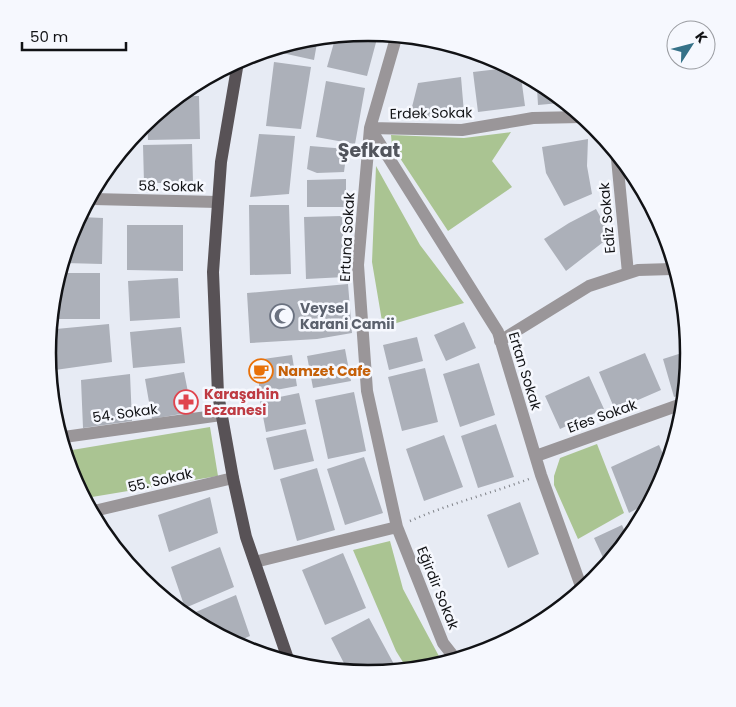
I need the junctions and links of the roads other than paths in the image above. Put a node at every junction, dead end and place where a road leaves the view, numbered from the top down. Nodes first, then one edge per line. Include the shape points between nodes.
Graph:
1 (395, 43) edge
2 (237, 70) edge
3 (572, 117) edge
4 (370, 128) junction
5 (618, 165) edge
6 (97, 199) edge
7 (218, 202) junction
8 (669, 269) edge
9 (628, 273) junction
10 (500, 341) junction
11 (676, 406) edge
12 (221, 414) junction
13 (67, 437) edge
14 (536, 456) junction
15 (232, 478) junction
16 (98, 510) edge
17 (397, 527) junction
18 (255, 562) junction
19 (580, 583) edge
20 (452, 654) edge
21 (287, 655) edge

1 - 4 street, Ertuna Sokak
2 - 7 main road via 221,162
3 - 4 street, Erdek Sokak via 533,118 462,130
4 - 10 street, Ertan Sokak via 498,332
4 - 17 street, Ertuna Sokak via 358,275 367,391
5 - 9 street, Ediz Sokak
6 - 7 street, 58. Sokak
7 - 12 main road via 214,272
8 - 9 street
9 - 10 street via 589,286
10 - 14 street, Ertan Sokak
11 - 14 street, Efes Sokak
12 - 13 street, 54. Sokak
12 - 15 main road
14 - 19 street, Ertan Sokak
15 - 16 street, 55. Sokak
15 - 18 main road
17 - 18 street
17 - 20 street, Eğirdir Sokak via 444,643
18 - 21 main road

